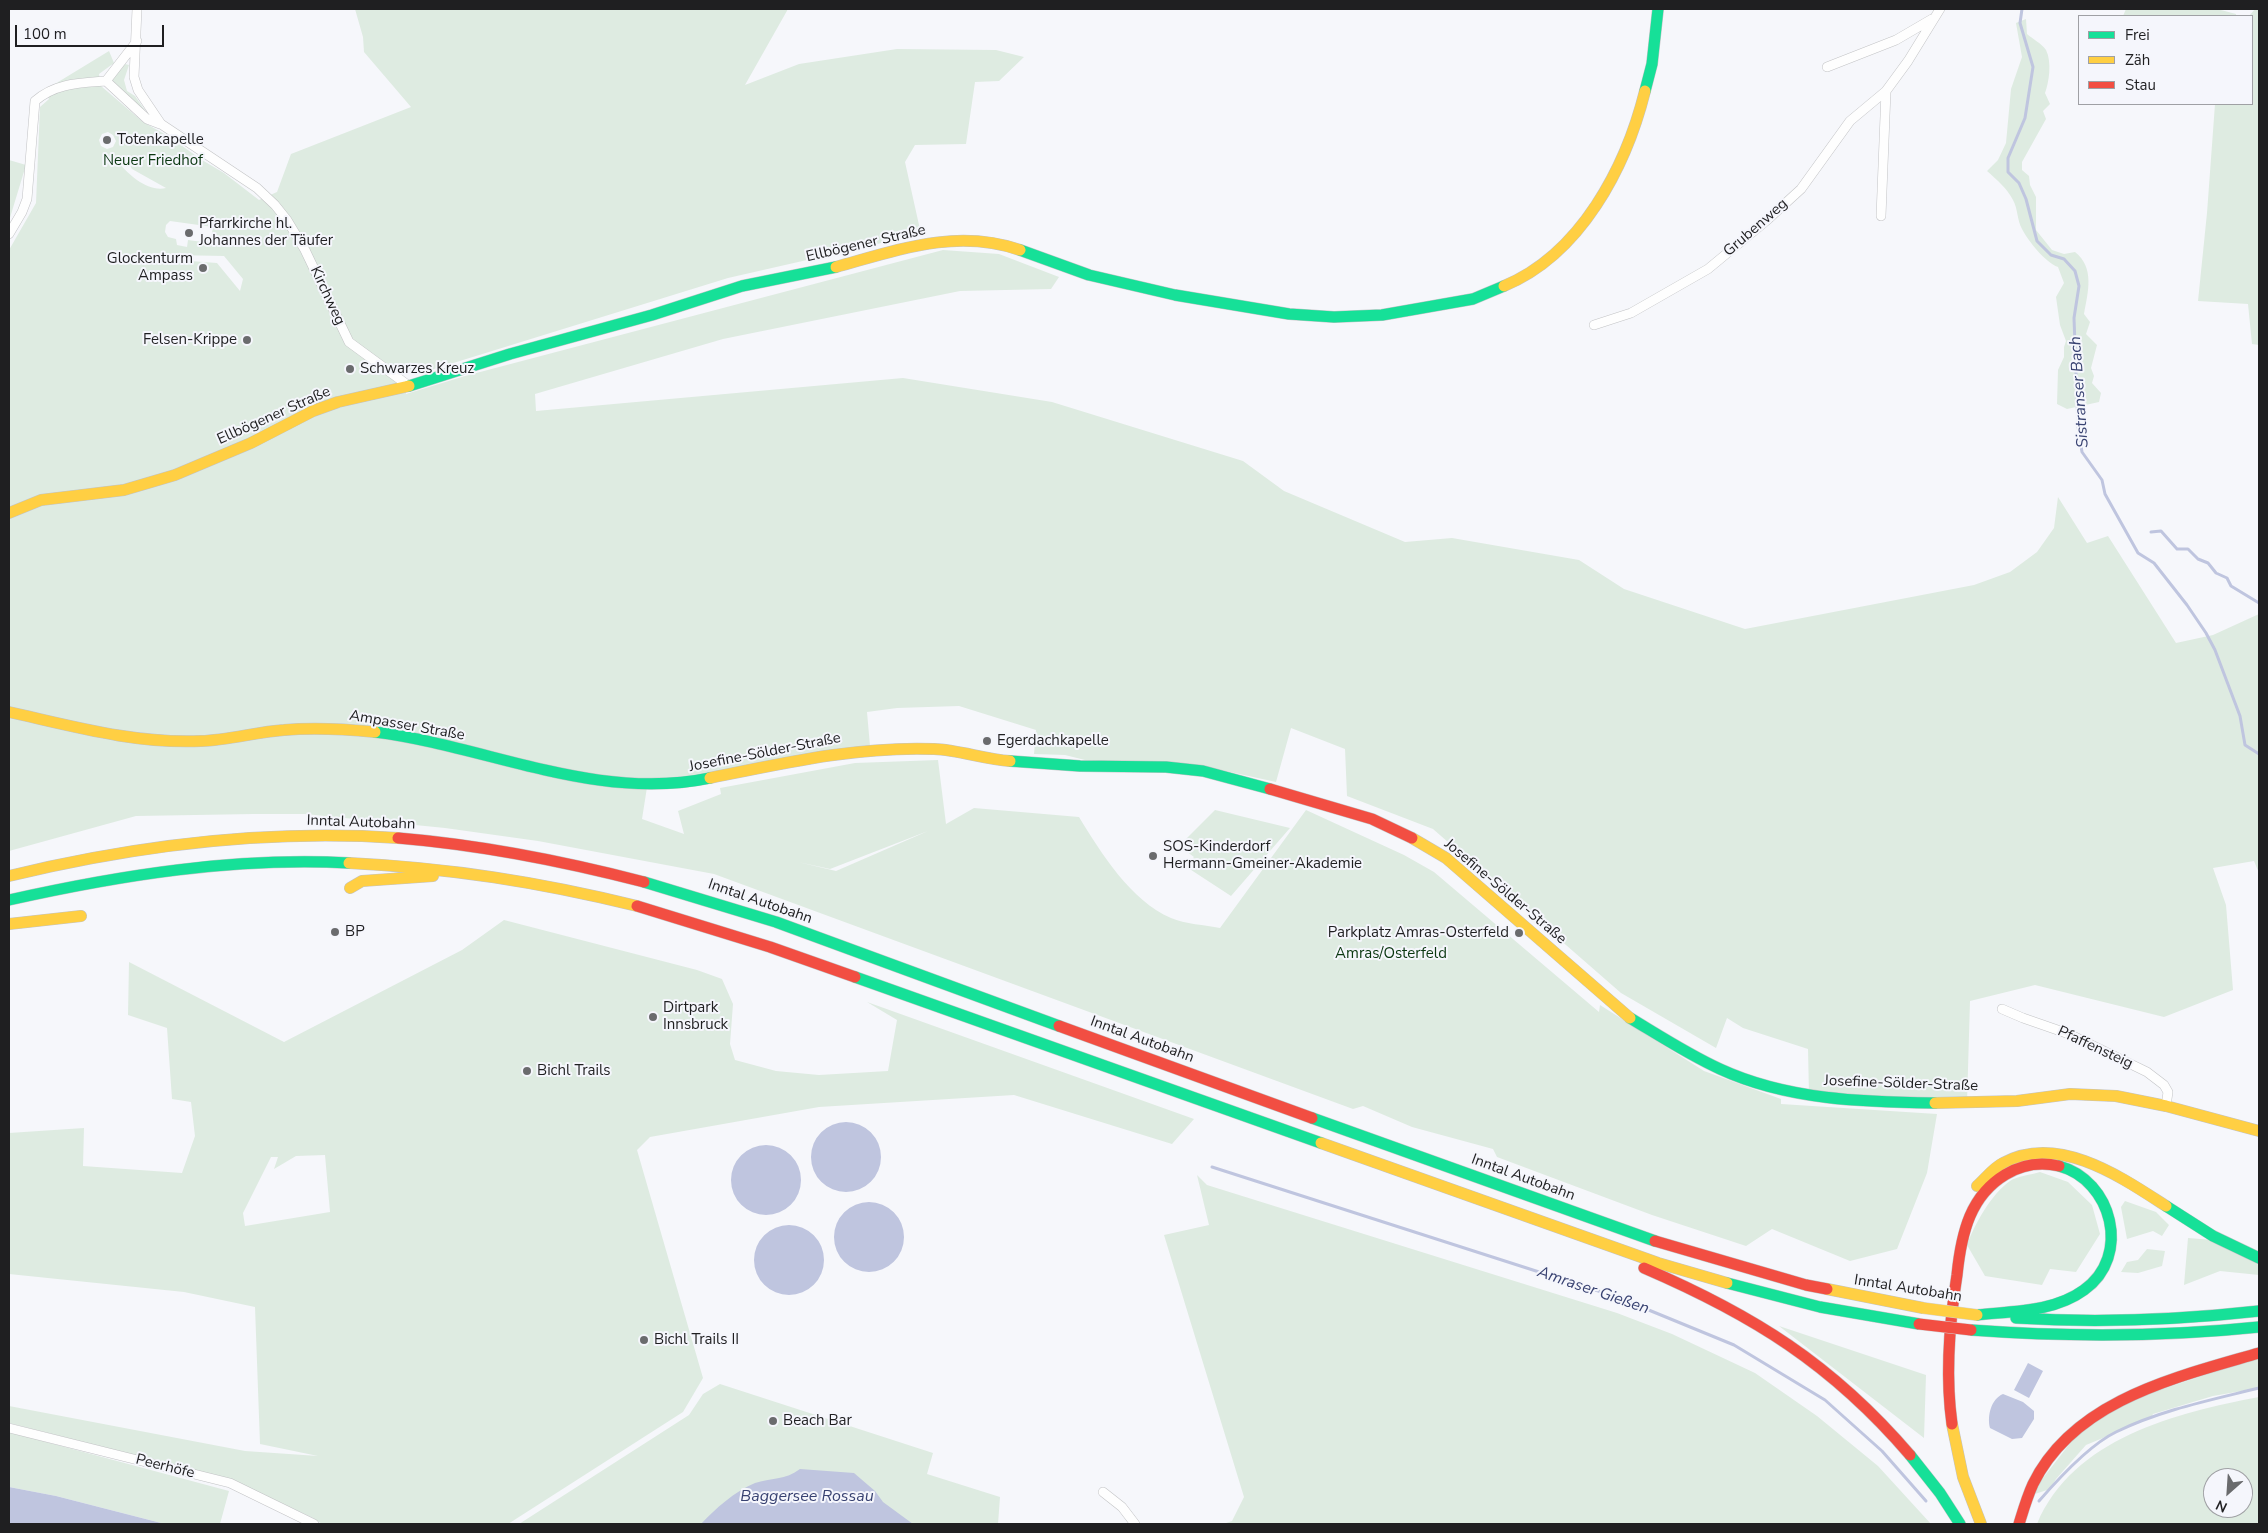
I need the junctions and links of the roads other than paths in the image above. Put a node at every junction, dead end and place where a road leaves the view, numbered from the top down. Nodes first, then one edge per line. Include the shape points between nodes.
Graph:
1 (137, 9) edge
2 (1658, 9) edge
3 (1940, 9) edge
4 (1934, 17) junction
5 (137, 41) junction
6 (1827, 67) dead end
7 (106, 81) junction
8 (1886, 90) junction
9 (161, 124) junction
10 (1881, 216) dead end
11 (9, 234) edge
12 (1594, 326) dead end
13 (409, 386) junction
14 (9, 513) edge
15 (9, 712) edge
16 (681, 784) joint
17 (460, 871) junction
18 (9, 876) edge
19 (350, 888) dead end
20 (9, 900) edge
21 (81, 916) dead end
22 (9, 924) edge
23 (2002, 1009) dead end
24 (2166, 1106) junction
25 (2259, 1131) edge
26 (1610, 1247) junction
27 (2259, 1258) edge
28 (2259, 1311) edge
29 (1976, 1315) junction
30 (2259, 1327) edge
31 (2259, 1353) edge
32 (9, 1428) edge
33 (1103, 1492) dead end
34 (314, 1524) edge
35 (1135, 1524) edge
36 (1960, 1524) edge
37 (1972, 1524) edge
38 (1981, 1524) edge
39 (2018, 1524) edge

1 - 5 street, Kirchweg
2 - 13 main road, Ellbögener Straße via 1646,90 1623,158 1602,196 1577,230 1550,258 1492,292 1454,304 1357,316 1312,316 1262,310 1175,295 1089,275 1006,246 952,240 742,286
3 - 4 street, Grubenweg
4 - 6 street, Grubenweg via 1896,40
4 - 8 street, Grubenweg
5 - 7 street
5 - 9 street, Kirchweg via 134,77 138,90
7 - 9 street, Kirchweg via 147,119
7 - 11 street via 54,88 36,102 26,199
8 - 10 street
8 - 12 street, Grubenweg via 1843,129 1800,189 1722,259 1631,313
9 - 13 street, Kirchweg via 257,188 275,204 305,250 349,342
13 - 14 main road, Ellbögener Straße via 322,408 216,458 150,483 102,494 41,500
15 - 16 main road, Ampasser Straße via 127,738 165,741 202,741 283,730 356,730 390,734 582,777 638,785
16 - 24 main road, Josefine-Sölder-Straße via 849,752 908,749 936,749 1003,760 1080,766 1203,771 1372,819 1408,835 1446,858 1627,1016 1696,1057 1757,1083 1823,1097 1885,1102 2017,1102 2070,1094 2116,1096
17 - 19 main road via 436,876 362,881
17 - 20 main road, Inntal Autobahn via 382,863 287,861 123,876
17 - 26 main road, Inntal Autobahn via 534,883 650,909 770,947
18 - 29 main road, Inntal Autobahn, bridge via 58,863 187,842 288,837 434,841 574,865 715,902 1696,1254 1806,1285
21 - 22 main road
23 - 24 street, Pfaffensteig via 2069,1034 2146,1072 2164,1085 2168,1092
24 - 25 main road, Josefine-Sölder-Straße
26 - 30 main road, Inntal Autobahn, bridge via 1773,1296 1841,1312 1919,1324 2097,1337 2191,1334
26 - 36 main road via 1636,1265 1699,1292 1746,1317 1819,1366 1886,1428
27 - 37 main road via 2199,1228 2107,1170 2079,1158 2050,1153 2022,1154 1993,1168 1970,1194 1956,1227 1946,1281 1940,1344 1939,1392 1943,1431 1954,1477
28 - 29 main road, Inntal Autobahn via 2200,1317 2105,1320
29 - 38 main road via 2062,1302 2097,1278 2112,1244 2111,1225 2102,1197 2086,1178 2048,1164 2018,1168 1987,1189 1967,1226 1950,1318 1949,1394 1958,1457
31 - 39 main road via 2161,1383 2109,1406 2085,1422 2056,1449 2039,1471
32 - 34 street, Peerhöfe via 230,1483
33 - 35 street

